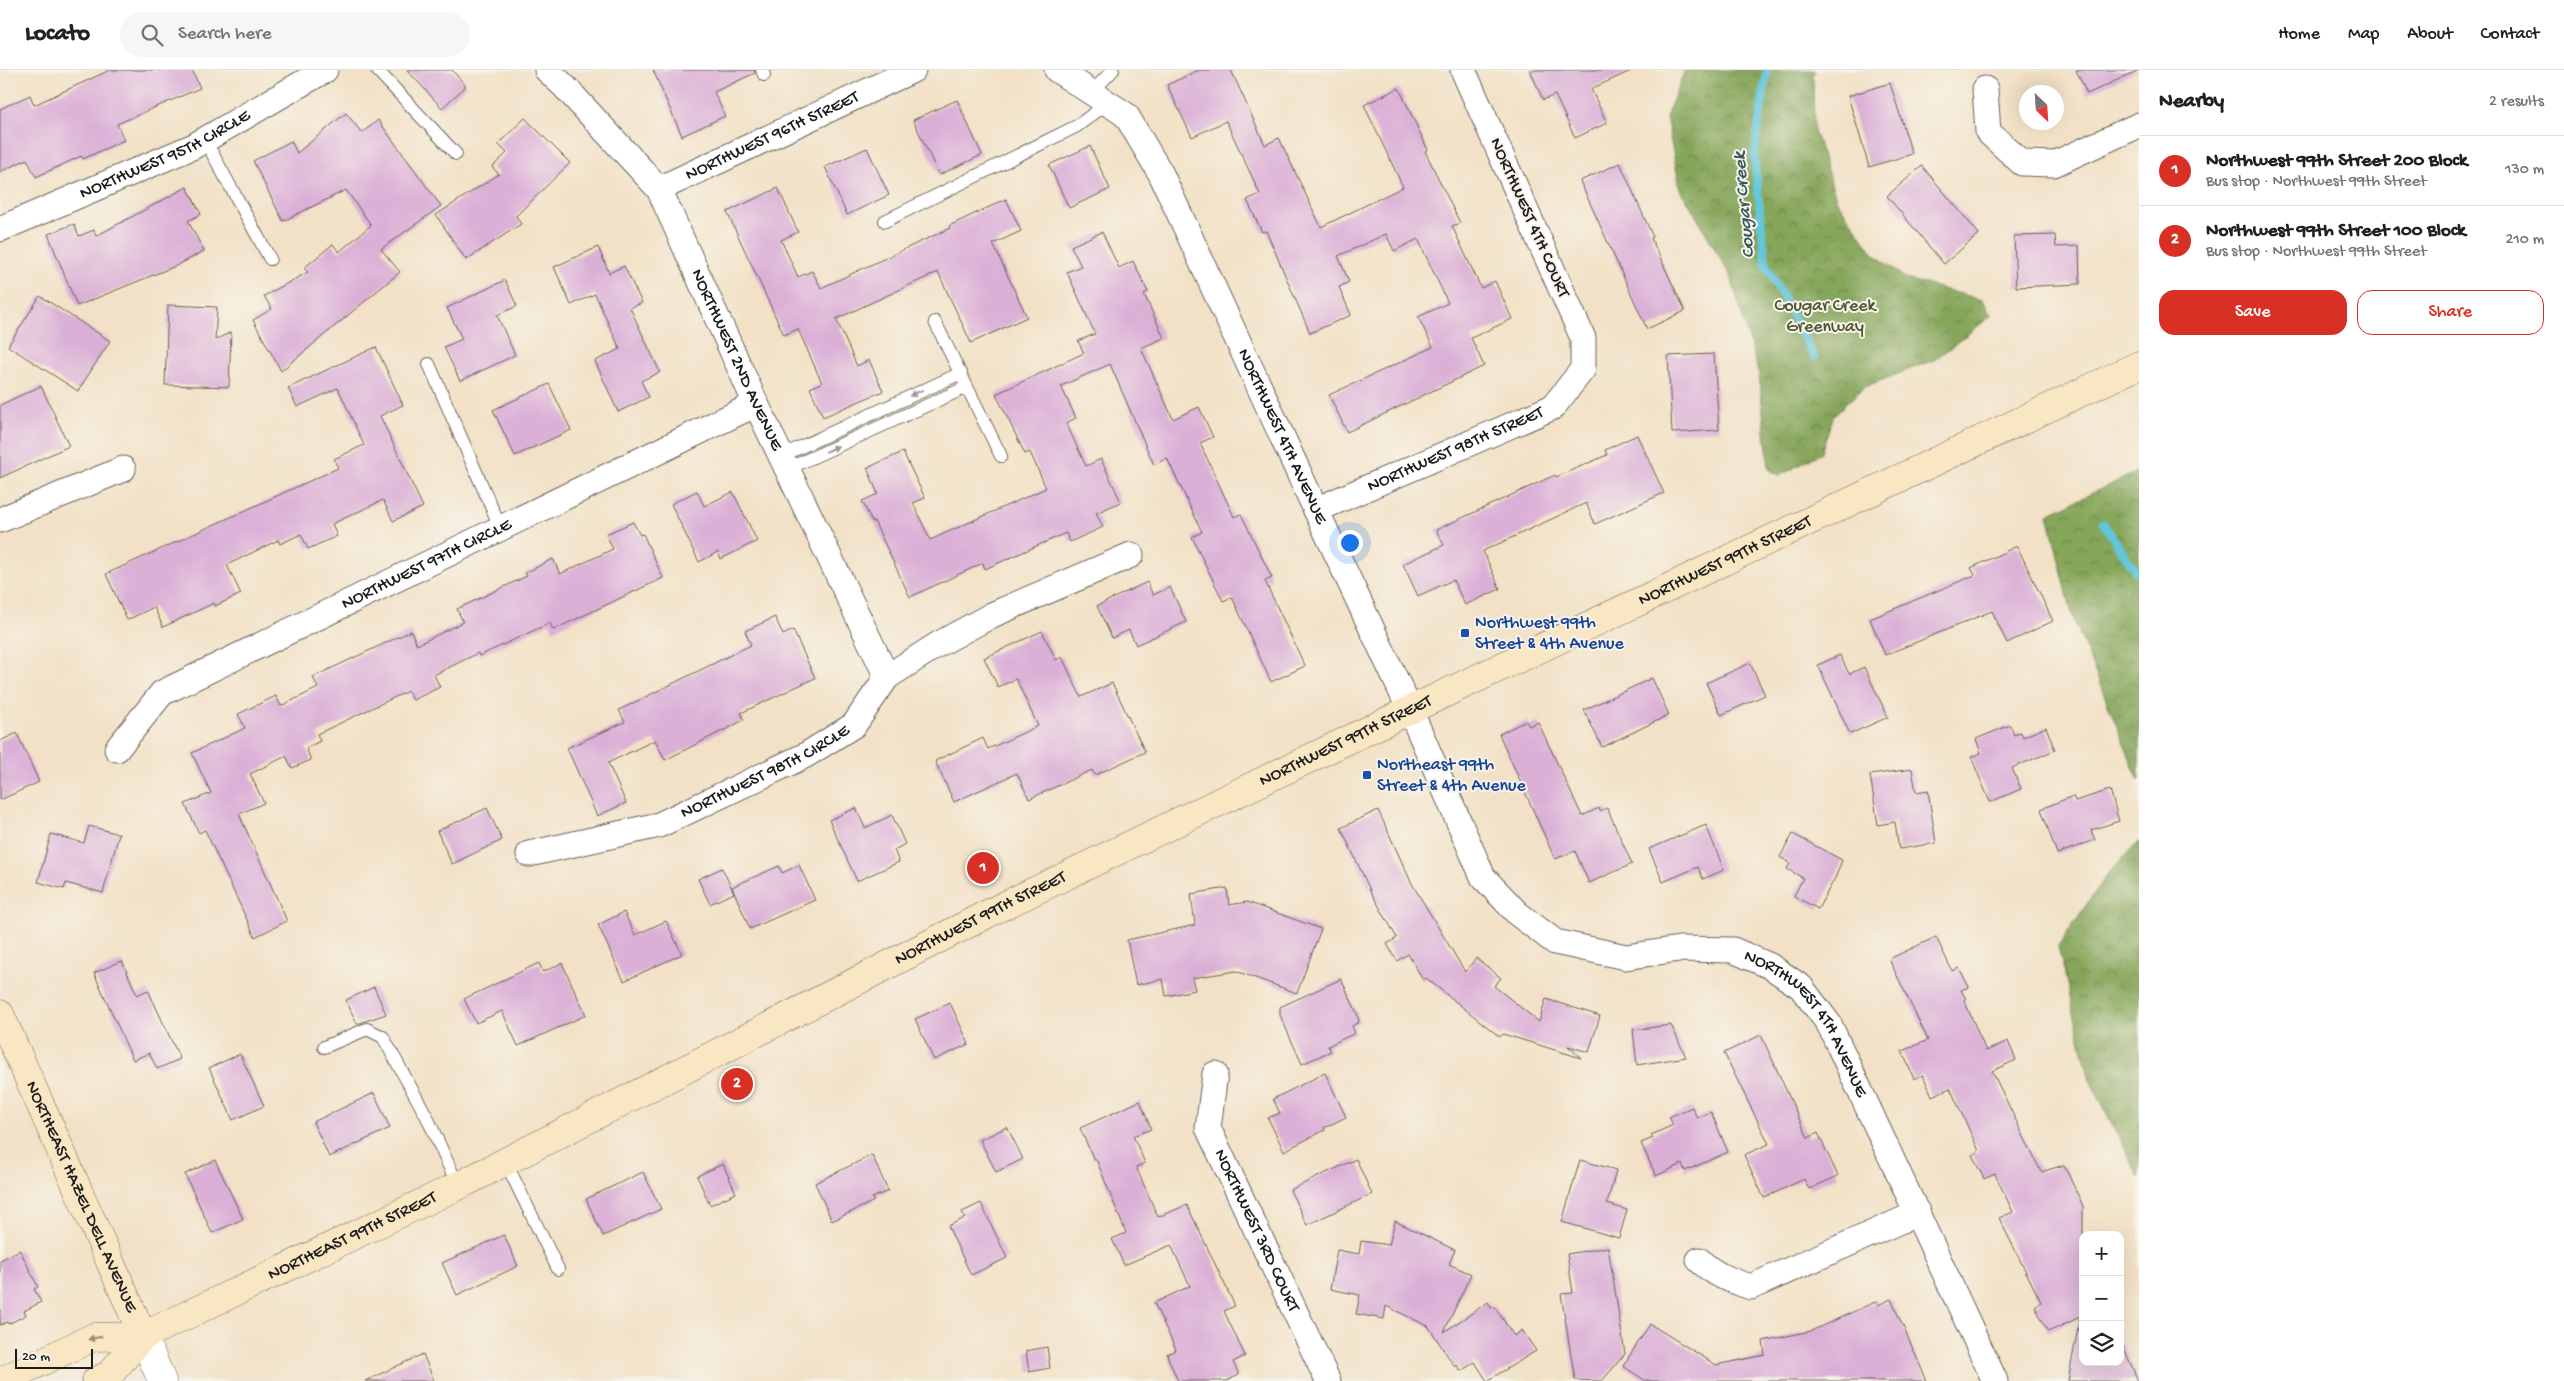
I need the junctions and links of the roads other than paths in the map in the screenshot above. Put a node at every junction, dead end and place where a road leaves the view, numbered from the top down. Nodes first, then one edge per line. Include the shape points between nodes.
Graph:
1 (325, 70) edge
2 (377, 70) edge
3 (547, 70) edge
4 (913, 70) edge
5 (1057, 70) edge
6 (1113, 70) edge
7 (1462, 70) edge
8 (572, 78) edge
9 (1985, 89) dead end
10 (1100, 98) junction
11 (2139, 124) edge
12 (205, 140) junction
13 (456, 154) dead end
14 (659, 189) junction
15 (885, 222) dead end
16 (0, 229) edge
17 (270, 259) dead end
18 (935, 322) dead end
19 (429, 364) dead end
20 (2139, 365) edge
21 (1583, 369) joint
22 (961, 373) junction
23 (967, 387) junction
24 (756, 404) junction
25 (1001, 456) dead end
26 (784, 463) junction
27 (123, 469) dead end
28 (1316, 510) junction
29 (0, 520) edge
30 (501, 529) junction
31 (1130, 554) dead end
32 (887, 677) junction
33 (1410, 710) junction
34 (117, 749) dead end
35 (529, 854) dead end
36 (0, 1014) edge
37 (324, 1047) dead end
38 (1215, 1074) dead end
39 (558, 1132) joint
40 (505, 1161) junction
41 (458, 1186) junction
42 (1918, 1213) junction
43 (1699, 1260) dead end
44 (558, 1269) dead end
45 (143, 1336) junction
46 (1, 1381) edge
47 (96, 1381) edge
48 (162, 1381) edge
49 (1328, 1381) edge
50 (1995, 1381) edge

1 - 12 street, NORTHWEST 95TH CIRCLE
2 - 13 lane
3 - 8 street, NORTHWEST 2ND AVENUE
4 - 14 street, NORTHWEST 96TH STREET
5 - 10 street
6 - 10 lane
7 - 21 street, NORTHWEST 4TH COURT via 1583,338
8 - 14 street, NORTHWEST 2ND AVENUE
9 - 11 street via 1988,132 2022,163 2054,164
10 - 15 lane via 1077,126
10 - 28 street, NORTHWEST 4TH AVENUE via 1126,115 1162,174
12 - 16 street, NORTHWEST 95TH CIRCLE
12 - 17 lane
14 - 24 street, NORTHWEST 2ND AVENUE
18 - 22 lane
19 - 30 lane
20 - 33 main road, NORTHWEST 99TH STREET
21 - 28 street, NORTHWEST 98TH STREET via 1553,407
22 - 23 lane
22 -> 26 lane
23 - 25 lane
26 -> 23 lane
24 - 26 street, NORTHWEST 2ND AVENUE
24 - 30 street, NORTHWEST 97TH CIRCLE
26 - 32 street, NORTHWEST 2ND AVENUE
27 - 29 street
28 - 33 street, NORTHWEST 4TH AVENUE
30 - 34 street, NORTHWEST 97TH CIRCLE via 162,693
31 - 32 street, NORTHWEST 98TH CIRCLE via 992,616 937,645
32 - 35 street, NORTHWEST 98TH CIRCLE via 854,725 806,754 659,825
33 - 39 main road, NORTHWEST 99TH STREET via 995,910
33 - 42 street, NORTHWEST 4TH AVENUE via 1484,877 1518,914 1555,942 1626,957 1679,948 1733,950 1770,966 1801,986 1829,1024
36 - 45 main road, NORTHEAST HAZEL DELL AVENUE
37 - 41 lane via 367,1029 383,1037
38 - 49 street, NORTHWEST 3RD COURT via 1208,1128
39 - 40 main road, NORTHEAST 99TH STREET
40 - 41 main road, NORTHEAST 99TH STREET
40 - 44 lane
41 - 45 main road, NORTHEAST 99TH STREET
42 - 43 street via 1751,1287 1727,1279
42 - 50 street, NORTHWEST 4TH AVENUE
45 -> 46 main road, NORTHEAST 99TH STREET via 94,1337
45 - 47 main road, NORTHEAST 99TH STREET via 109,1375
45 - 48 street, NORTHEAST HAZEL DELL AVENUE

